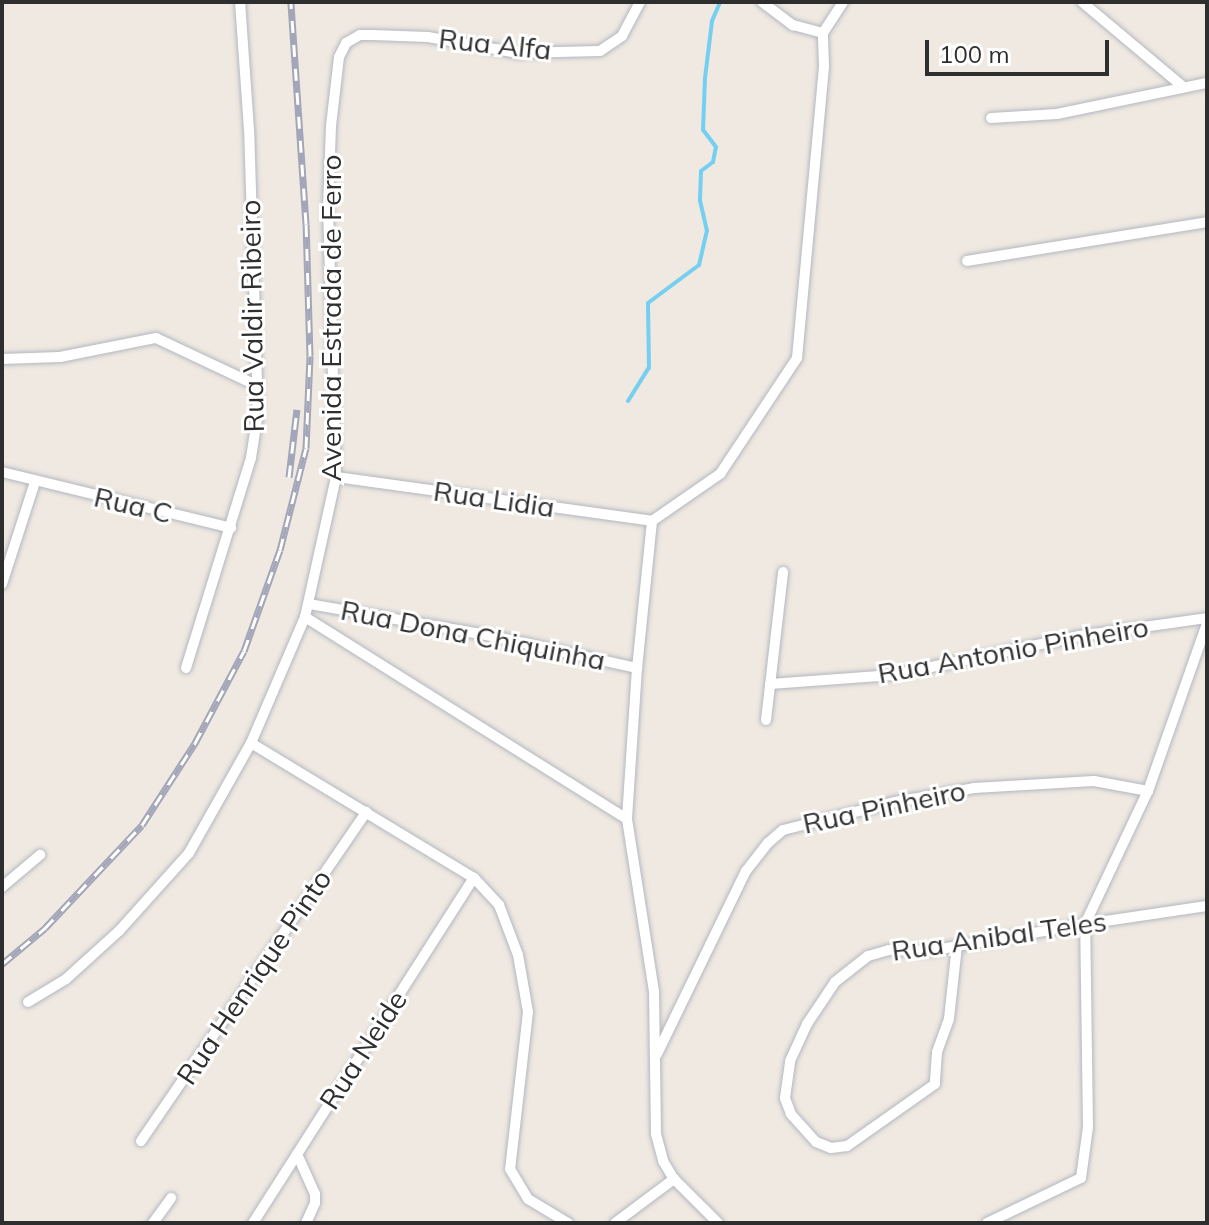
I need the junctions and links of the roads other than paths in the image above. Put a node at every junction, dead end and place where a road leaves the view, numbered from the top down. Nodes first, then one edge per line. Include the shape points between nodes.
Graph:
1 (240, 2) edge
2 (640, 2) edge
3 (762, 2) edge
4 (843, 2) edge
5 (1082, 2) edge
6 (823, 33) junction
7 (373, 35) joint
8 (1207, 83) edge
9 (1182, 86) junction
10 (991, 118) dead end
11 (1207, 222) edge
12 (967, 261) dead end
13 (2, 359) edge
14 (258, 386) junction
15 (2, 472) edge
16 (336, 477) junction
17 (35, 482) junction
18 (652, 521) junction
19 (231, 528) junction
20 (783, 572) dead end
21 (2, 584) edge
22 (309, 604) junction
23 (305, 617) junction
24 (1207, 620) edge
25 (186, 668) dead end
26 (637, 668) junction
27 (770, 684) junction
28 (766, 720) dead end
29 (251, 743) junction
30 (1148, 791) junction
31 (366, 812) junction
32 (627, 819) junction
33 (40, 855) dead end
34 (474, 878) junction
35 (2, 887) edge
36 (1207, 906) edge
37 (1085, 924) junction
38 (957, 946) junction
39 (28, 1002) dead end
40 (656, 1055) junction
41 (141, 1141) dead end
42 (297, 1154) junction
43 (674, 1179) junction
44 (171, 1198) dead end
45 (153, 1223) edge
46 (253, 1223) edge
47 (306, 1223) edge
48 (568, 1223) edge
49 (615, 1223) edge
50 (718, 1223) edge
51 (987, 1223) edge

1 - 14 street, Rua Valdir Ribeiro
2 - 7 street, Rua Alfa via 622,36 600,51 517,53 428,37
3 - 6 street via 793,25
4 - 6 street
5 - 9 street
6 - 18 street via 797,358 720,474
7 - 16 street, Avenida Estrada de Ferro via 351,38 339,57 331,126 328,208
8 - 9 street
9 - 10 street via 1071,111
11 - 12 street
13 - 14 street via 60,357 156,338
14 - 19 street, Rua Valdir Ribeiro via 251,458
15 - 17 street, Rua C
16 - 18 street, Rua Lidia
16 - 22 street, Avenida Estrada de Ferro
17 - 19 street, Rua C
17 - 21 street
18 - 26 street
19 - 25 street, Rua Valdir Ribeiro
20 - 27 street
22 - 23 street, Avenida Estrada de Ferro
22 - 26 street, Rua Dona Chiquinha
23 - 29 street, Avenida Estrada de Ferro
23 - 32 street
24 - 27 street, Rua Antonio Pinheiro via 1079,636 893,675
24 - 30 street
26 - 32 street
27 - 28 street
29 - 31 street
29 - 39 street, Avenida Estrada de Ferro via 189,853 153,896 66,979
30 - 37 street
30 - 40 street, Rua Pinheiro via 1094,781 974,788 783,830 746,871
31 - 34 street
31 - 41 street, Rua Henrique Pinto
32 - 40 street via 654,991
33 - 35 street
34 - 42 street, Rua Neide
34 - 48 street via 506,918 525,982 528,1012 510,1169 528,1199
36 - 37 street, Rua Anibal Teles
37 - 38 street, Rua Anibal Teles
37 - 51 street via 1088,1127 1081,1178
38 - 38 street, Rua Anibal Teles via 868,956 835,982 797,1044 785,1079 785,1098 816,1142 831,1148 847,1146 935,1084
40 - 43 street via 656,1134
42 - 46 street, Rua Neide
42 - 47 street via 315,1194
43 - 49 street
43 - 50 street
44 - 45 street

